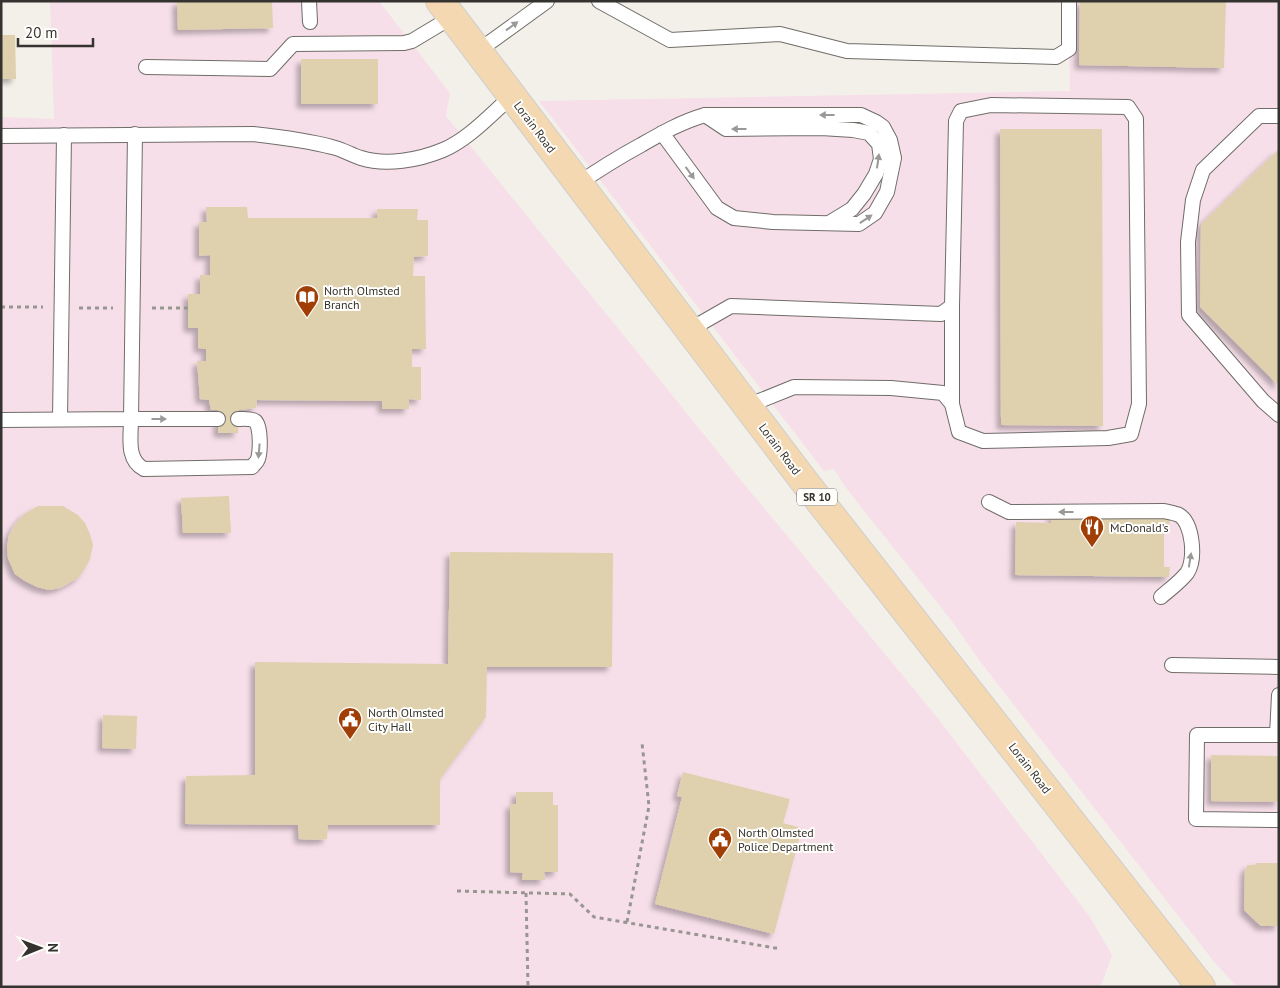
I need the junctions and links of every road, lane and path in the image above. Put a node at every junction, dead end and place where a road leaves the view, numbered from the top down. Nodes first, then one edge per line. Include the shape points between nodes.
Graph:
1 (309, 1) edge
2 (547, 1) edge
3 (600, 1) edge
4 (1069, 1) edge
5 (449, 9) edge
6 (310, 22) dead end
7 (478, 51) junction
8 (146, 67) dead end
9 (512, 96) junction
10 (705, 115) junction
11 (1279, 116) edge
12 (662, 133) junction
13 (135, 134) junction
14 (64, 135) junction
15 (1, 136) edge
16 (578, 184) junction
17 (828, 223) junction
18 (952, 306) junction
19 (1, 307) edge
20 (62, 307) junction
21 (133, 308) junction
22 (188, 308) dead end
23 (689, 330) junction
24 (952, 404) junction
25 (747, 406) junction
26 (1279, 415) edge
27 (60, 419) junction
28 (131, 419) junction
29 (218, 419) dead end
30 (238, 419) dead end
31 (1, 420) edge
32 (989, 502) dead end
33 (1161, 597) dead end
34 (1172, 665) dead end
35 (1279, 667) edge
36 (1279, 695) edge
37 (1278, 735) edge
38 (642, 743) dead end
39 (1279, 820) edge
40 (457, 891) dead end
41 (526, 893) junction
42 (627, 922) junction
43 (781, 949) dead end
44 (528, 987) edge
45 (1201, 987) edge

1 - 6 lane
7 -> 2 lane
3 - 4 lane via 670,40 780,34 847,51 1056,57 1069,49
5 - 7 main road, Lorain Road / SR 10
5 - 8 lane via 412,41 293,44 270,69
7 - 9 main road, Lorain Road / SR 10
9 - 13 lane via 468,135 444,150 389,162 362,158 294,138 253,134
9 - 16 main road, Lorain Road / SR 10
10 - 12 lane
17 -> 10 lane via 852,209 876,174 879,144 869,133 821,128 726,129
17 -> 10 lane via 859,224 875,213 887,192 894,158 883,128 862,115
11 - 26 lane via 1259,116 1203,170 1193,200 1188,242 1189,315 1263,401
12 - 16 lane
12 -> 17 lane via 717,208 734,218
13 - 14 lane
13 - 21 lane
14 - 15 lane
14 - 20 lane
16 - 23 main road, Lorain Road / SR 10
18 - 23 lane via 940,314 731,306
18 - 24 lane
18 - 24 lane via 956,121 961,111 991,105 1128,107 1136,119 1139,404 1132,434 1108,438 983,441 959,432
19 - 20 path
20 - 21 path
20 - 27 lane
21 - 22 path
21 - 28 lane
23 - 25 main road, Lorain Road / SR 10
24 - 25 lane via 943,393 891,388 794,387
25 - 45 main road, Lorain Road / SR 10
27 - 28 lane
27 - 31 lane
28 -> 29 lane
30 -> 28 lane via 250,419 259,426 260,455 252,467 144,469 138,466 131,452
33 -> 32 lane via 1188,571 1192,543 1190,531 1178,514 1164,511 1009,512
34 - 35 lane
36 - 37 lane
37 - 39 lane via 1197,735 1196,819
38 - 42 path via 649,806
40 - 41 path
41 - 42 path via 570,894 594,917
41 - 44 path
42 - 43 path

